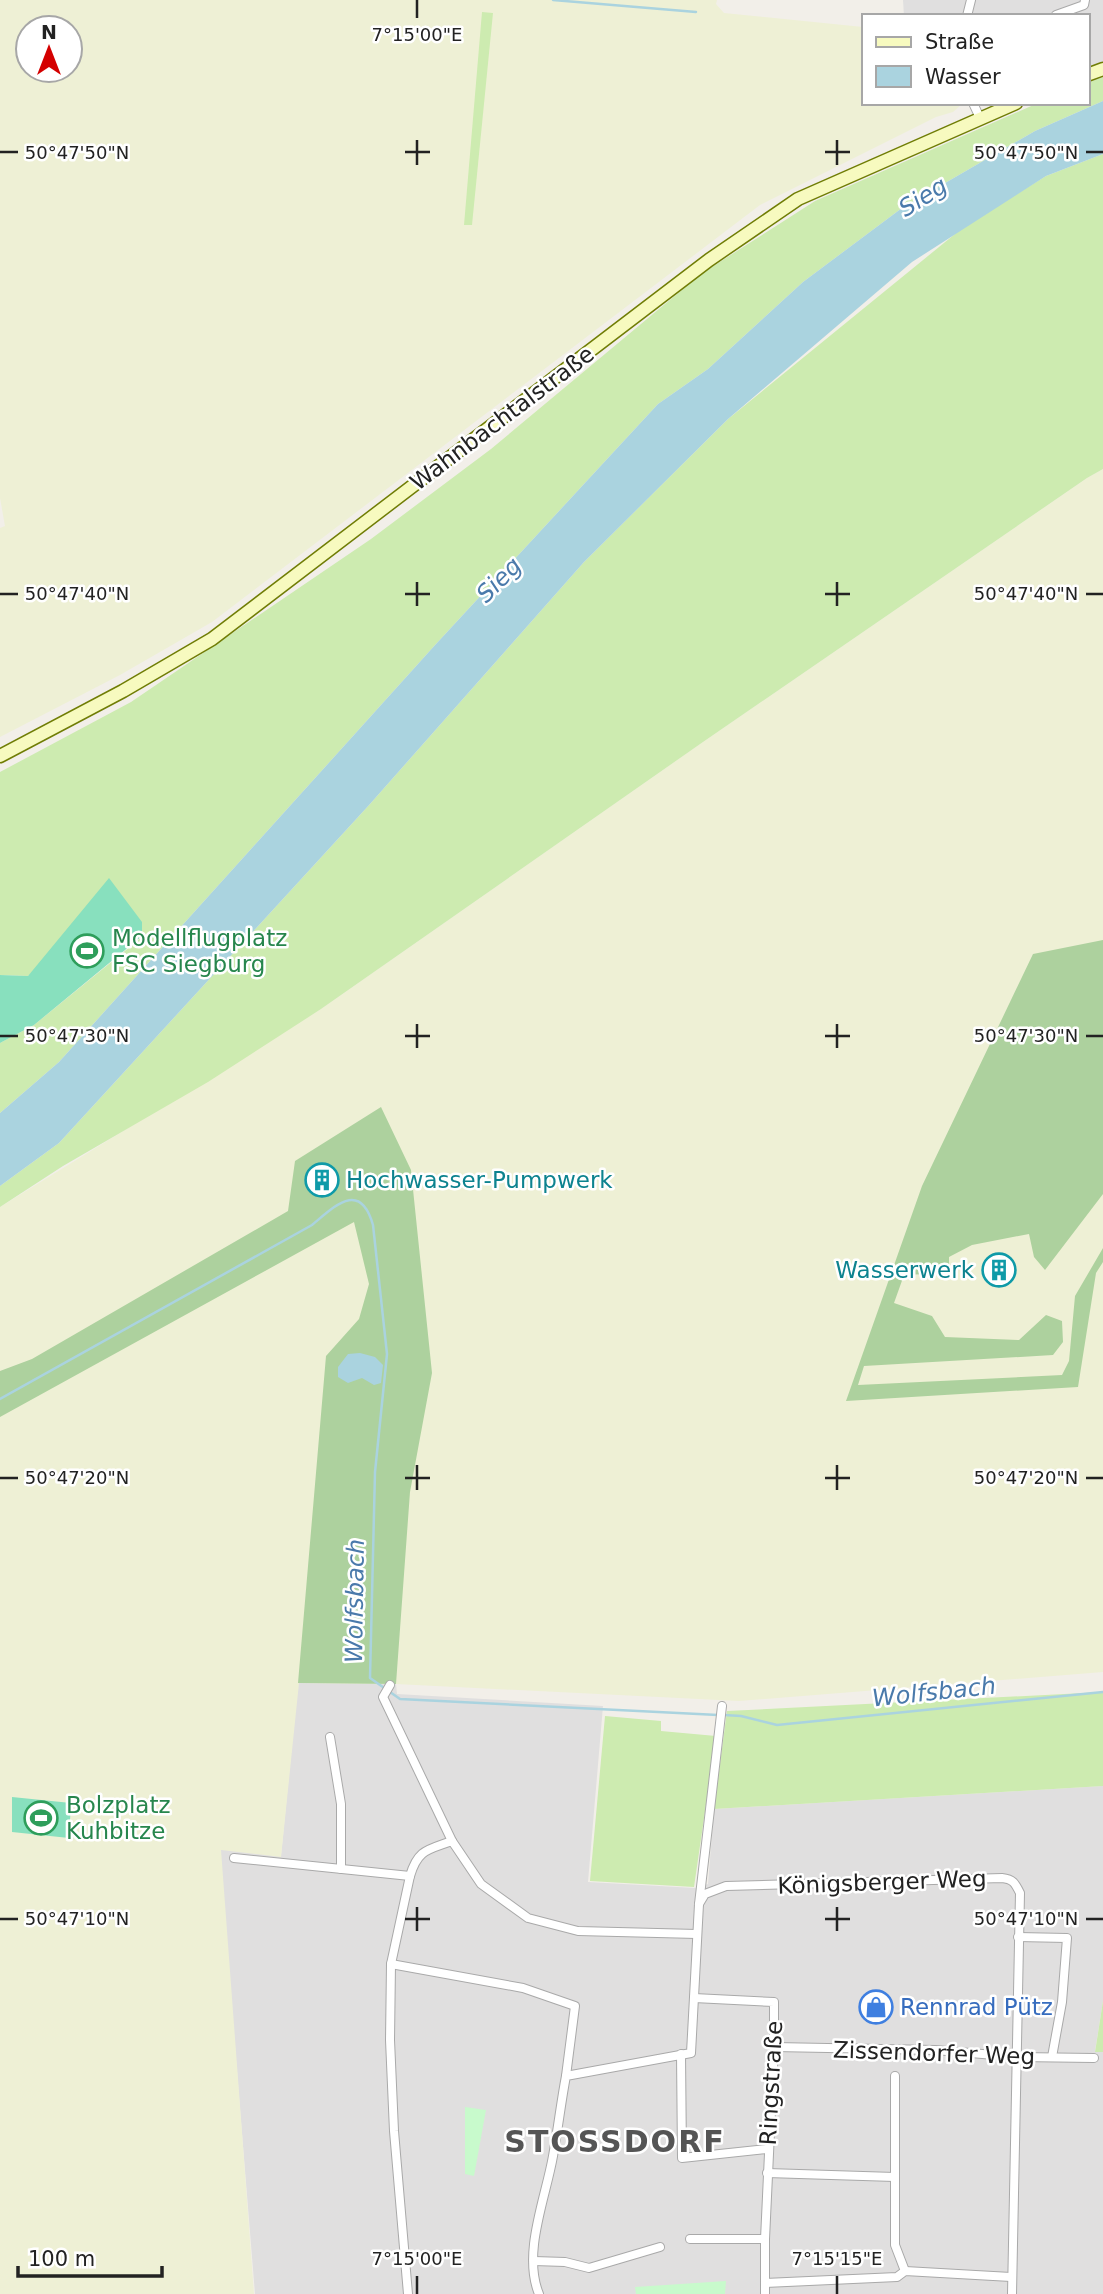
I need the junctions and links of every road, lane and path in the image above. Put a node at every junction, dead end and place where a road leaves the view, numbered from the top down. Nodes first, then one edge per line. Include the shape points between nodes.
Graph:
1 (1085, 0) edge
2 (1059, 14) edge
3 (974, 105) edge
4 (1011, 105) edge
5 (980, 118) junction
6 (0, 756) edge
7 (390, 1685) dead end
8 (722, 1706) dead end
9 (330, 1737) dead end
10 (452, 1841) junction
11 (234, 1858) dead end
12 (341, 1869) junction
13 (410, 1876) junction
14 (699, 1903) junction
15 (697, 1934) junction
16 (1018, 1937) junction
17 (391, 1964) junction
18 (694, 1998) junction
19 (774, 2047) junction
20 (681, 2054) junction
21 (1018, 2057) junction
22 (1052, 2057) junction
23 (1094, 2058) dead end
24 (566, 2076) junction
25 (895, 2076) dead end
26 (767, 2149) junction
27 (767, 2173) junction
28 (895, 2178) junction
29 (690, 2239) dead end
30 (765, 2239) junction
31 (660, 2247) dead end
32 (534, 2261) junction
33 (905, 2271) junction
34 (1011, 2277) junction
35 (765, 2283) junction
36 (408, 2294) edge
37 (539, 2294) edge
38 (765, 2294) edge
39 (1012, 2294) edge

1 - 2 street via 1084,5
3 - 5 street
4 - 5 main road, Wahnbachtalstraße
5 - 6 main road, Wahnbachtalstraße via 798,199 709,260 212,639
7 - 10 street via 383,1697
8 - 14 street
9 - 12 street via 341,1804
10 - 13 street via 421,1852
10 - 15 street via 481,1884 528,1919 578,1931
11 - 12 street
12 - 13 street
13 - 17 street
14 - 15 street
14 - 16 street, Königsberger Weg via 705,1894 726,1886 1010,1879 1020,1893
15 - 18 street
16 - 21 street, Königsberger Weg
16 - 22 street via 1067,1938
17 - 24 street via 523,1988 575,2006
17 - 36 street via 394,2131
18 - 19 street, Ringstraße via 774,2002
18 - 20 street via 691,2053
19 - 21 street, Zissendorfer Weg via 935,2050
19 - 26 street, Ringstraße
20 - 24 street
20 - 26 street via 682,2158
21 - 22 street, Zissendorfer Weg
21 - 34 street, Königsberger Weg
22 - 23 street, Zissendorfer Weg
24 - 32 street via 538,2216
25 - 28 street
26 - 27 street, Ringstraße
27 - 28 street
27 - 30 street, Ringstraße
28 - 33 street via 895,2245
29 - 30 street
30 - 35 street, Ringstraße
31 - 32 street via 589,2269
32 - 37 street
33 - 34 street
33 - 35 street via 897,2277
34 - 39 street, Königsberger Weg
35 - 38 street, Ringstraße

